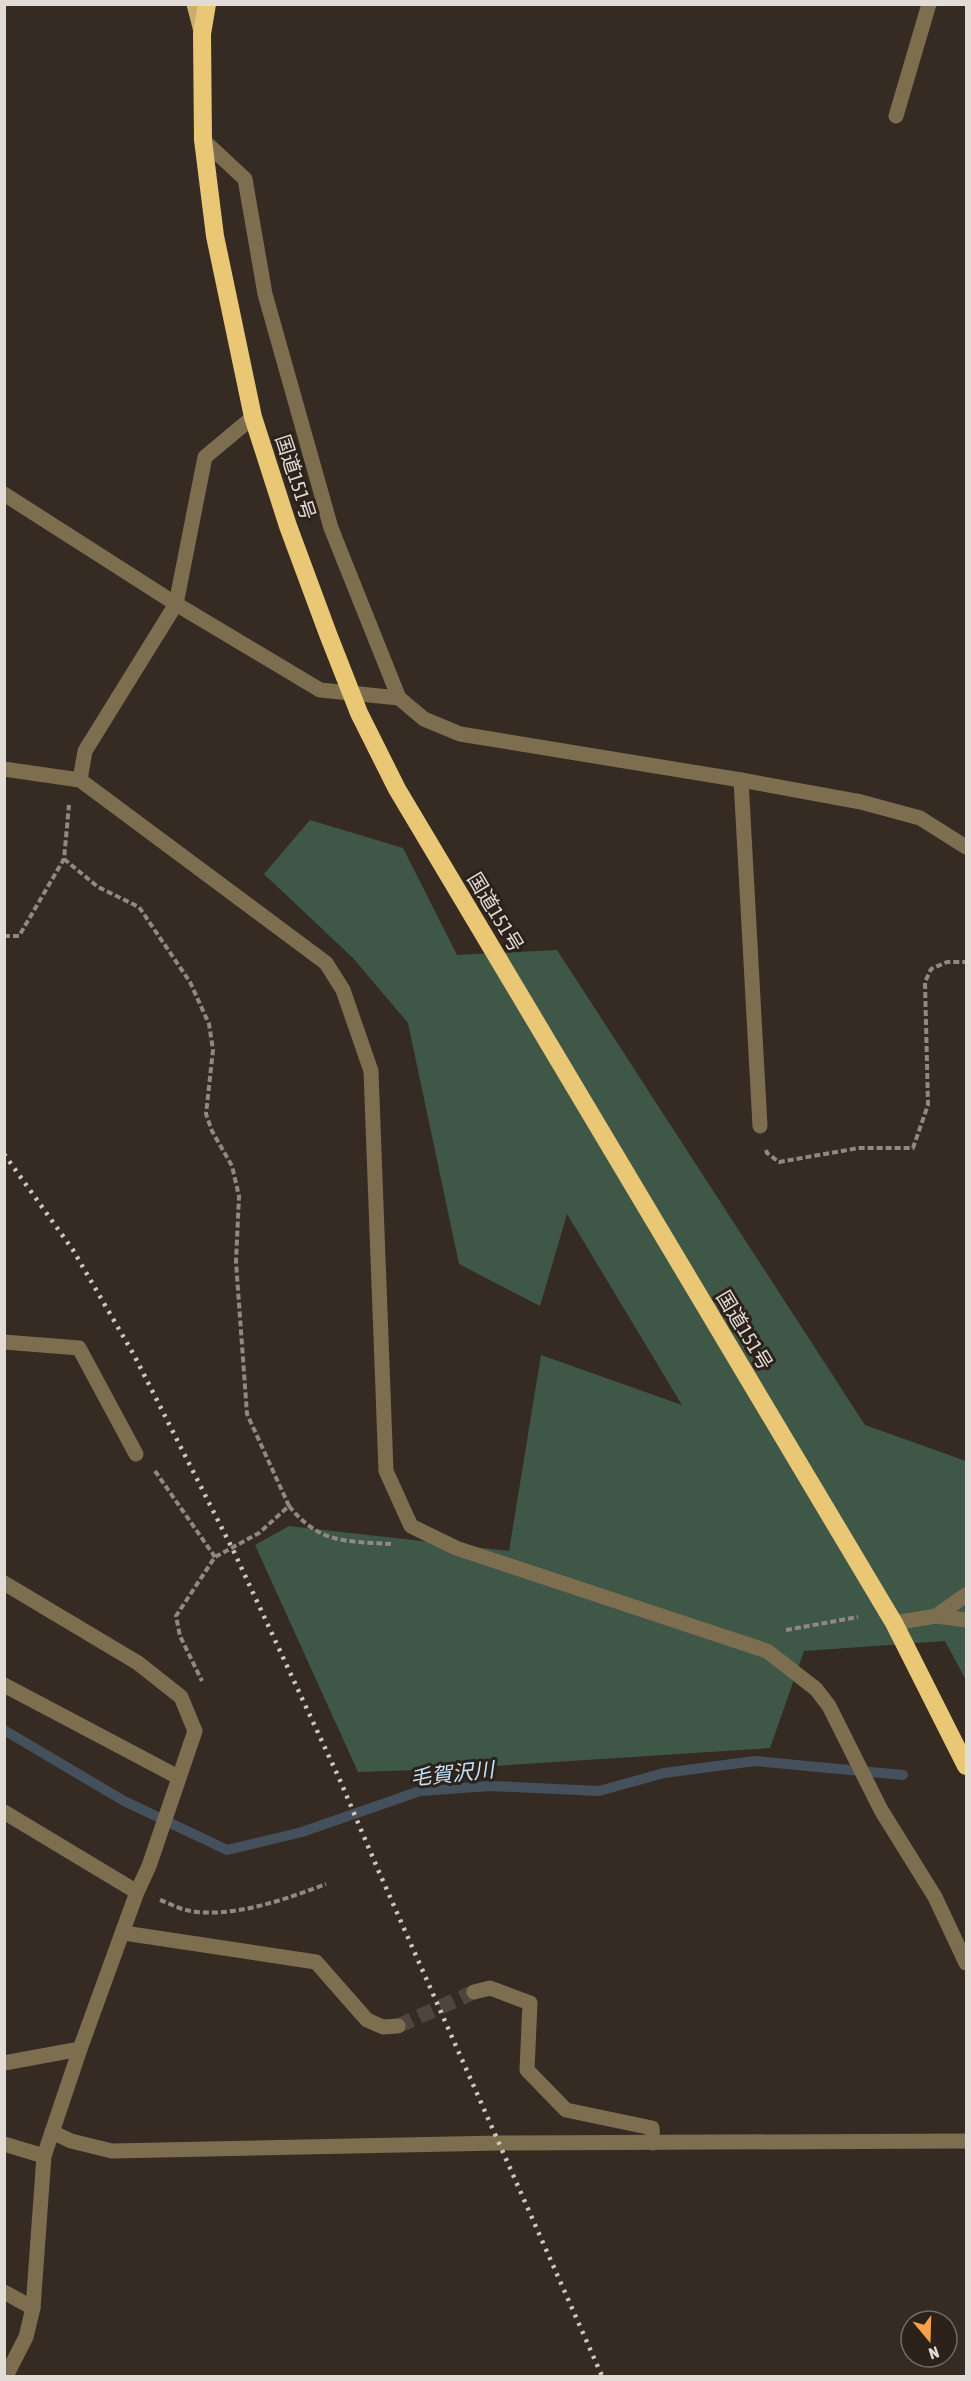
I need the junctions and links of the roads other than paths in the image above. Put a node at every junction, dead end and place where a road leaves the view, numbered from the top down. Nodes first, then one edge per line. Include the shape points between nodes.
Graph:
1 (194, 4) edge
2 (207, 4) edge
3 (928, 4) edge
4 (202, 34) junction
5 (896, 116) dead end
6 (203, 140) junction
7 (253, 417) junction
8 (4, 494) edge
9 (176, 604) junction
10 (399, 698) junction
11 (4, 769) edge
12 (80, 780) junction
13 (741, 780) junction
14 (966, 847) edge
15 (760, 1126) road end
16 (4, 1342) edge
17 (136, 1454) road end
18 (4, 1583) edge
19 (966, 1595) edge
20 (936, 1616) junction
21 (966, 1620) edge
22 (894, 1623) junction
23 (4, 1684) edge
24 (966, 1766) edge
25 (176, 1783) junction
26 (4, 1814) edge
27 (137, 1892) junction
28 (124, 1933) junction
29 (966, 1963) edge
30 (474, 1992) tunnel mouth
31 (398, 2026) tunnel mouth
32 (80, 2049) junction
33 (4, 2063) edge
34 (52, 2132) junction
35 (966, 2141) edge
36 (653, 2143) junction
37 (4, 2144) edge
38 (44, 2156) junction
39 (4, 2292) edge
40 (33, 2308) junction
41 (6, 2376) edge

1 - 4 main road
2 - 4 highway, 国道151号
3 - 5 street
4 - 6 highway, 国道151号
6 - 7 highway, 国道151号 via 215,236
6 - 10 street via 245,179 265,294 328,517
7 - 9 street via 205,457
7 - 22 highway, 国道151号 via 328,634 359,713 397,789
8 - 9 street
9 - 10 street via 320,690
9 - 12 street via 85,751
10 - 13 street via 424,719 460,734
11 - 12 street
12 - 29 street via 326,963 343,990 371,1071 386,1471 411,1526 456,1548 767,1651 816,1689 935,1897
13 - 14 street via 861,802 920,818
13 - 15 street
16 - 17 street via 79,1348
18 - 25 street via 138,1663 181,1697 195,1731
19 - 20 street
20 - 21 street
20 - 22 street
22 - 24 highway, 国道151号
23 - 25 street
25 - 27 street
26 - 27 street
27 - 28 street
28 - 31 street via 316,1962 368,2020 383,2027
28 - 32 street
30 - 36 street via 490,1988 530,2002 527,2070 566,2110 652,2128
32 - 33 street
32 - 34 street
34 - 36 street via 70,2141 112,2151
34 - 38 street
35 - 36 street
37 - 38 street
38 - 40 street
39 - 40 street
40 - 41 street via 26,2337

